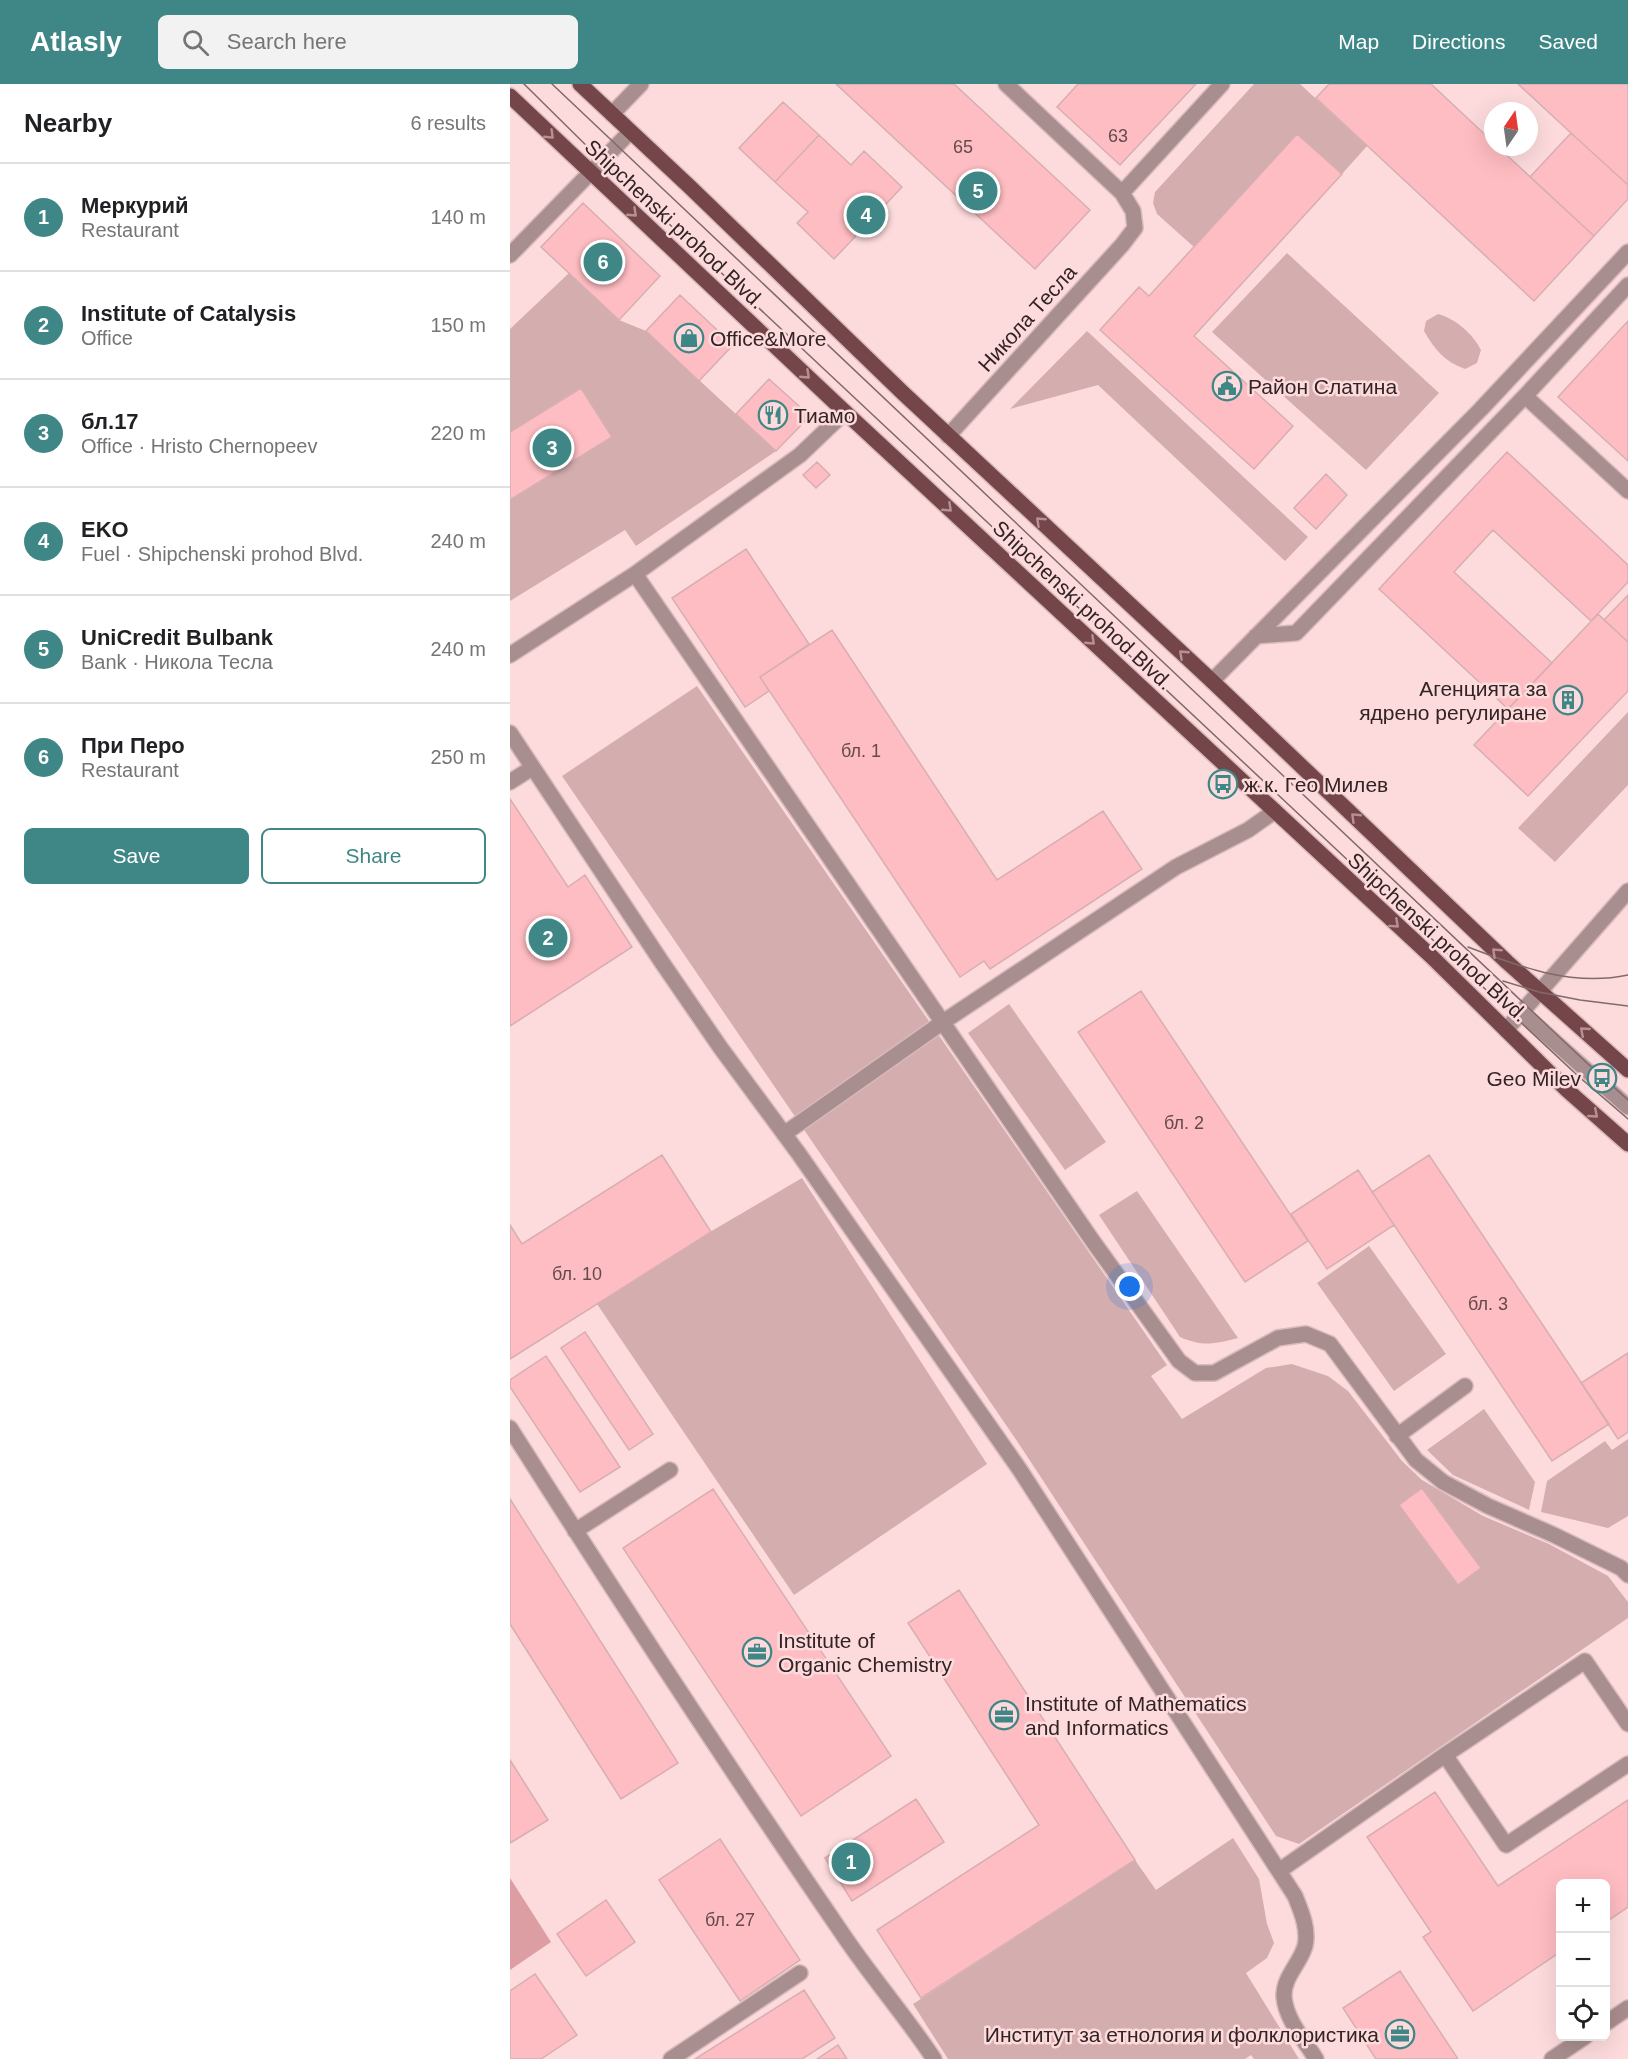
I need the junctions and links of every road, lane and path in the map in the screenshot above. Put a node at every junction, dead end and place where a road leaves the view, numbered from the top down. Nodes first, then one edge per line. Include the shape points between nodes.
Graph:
1 (580, 84) edge
2 (641, 84) edge
3 (1006, 84) edge
4 (1222, 84) edge
5 (510, 96) edge
6 (612, 114) junction
7 (630, 132) junction
8 (590, 173) junction
9 (1122, 194) junction
10 (1628, 252) edge
11 (510, 255) edge
12 (1628, 285) edge
13 (1525, 396) junction
14 (844, 412) junction
15 (948, 436) junction
16 (1628, 491) edge
17 (635, 574) junction
18 (1256, 636) junction
19 (510, 655) edge
20 (1212, 681) junction
21 (510, 733) edge
22 (532, 768) junction
23 (510, 782) edge
24 (1275, 811) junction
25 (1628, 891) edge
26 (1539, 992) junction
27 (1521, 1012) junction
28 (943, 1022) junction
29 (1506, 1030) junction
30 (1628, 1070) edge
31 (1628, 1107) edge
32 (784, 1134) junction
33 (1628, 1144) edge
34 (1465, 1386) dead end
35 (510, 1428) edge
36 (1397, 1436) junction
37 (670, 1470) dead end
38 (575, 1531) junction
39 (1626, 1569) edge
40 (1628, 1724) edge
41 (1445, 1755) junction
42 (1628, 1764) edge
43 (1278, 1871) junction
44 (800, 1973) dead end
45 (1628, 2008) edge
46 (1610, 2020) edge
47 (1580, 2041) edge
48 (671, 2059) edge
49 (934, 2059) edge
50 (1317, 2059) edge
51 (1552, 2059) edge

1 - 6 main road, Shipchenski prohod Blvd.
2 - 6 street
3 - 9 street
4 - 9 street
5 -> 8 main road, Shipchenski prohod Blvd.
6 - 7 main road, Shipchenski prohod Blvd.
7 - 8 street
7 - 15 main road, Shipchenski prohod Blvd.
8 - 11 street
8 -> 14 main road, Shipchenski prohod Blvd.
9 - 15 street, Никола Тесла via 1133,211 1135,228
10 - 18 street
12 - 13 street
13 - 16 street
13 - 18 street via 1296,633
14 - 17 street via 800,455
14 -> 24 main road, Shipchenski prohod Blvd.
20 -> 15 main road, Shipchenski prohod Blvd.
17 - 19 street
17 - 28 street
18 - 20 street
26 -> 20 main road, Shipchenski prohod Blvd.
21 - 22 street
22 - 23 street
22 - 32 street via 674,980
24 - 28 street via 1248,830 1176,867
24 -> 29 main road, Shipchenski prohod Blvd.
25 - 26 street
26 - 27 street
30 -> 26 main road, Shipchenski prohod Blvd.
27 - 29 street
27 - 31 street
28 - 32 street
28 - 36 street via 1179,1361 1195,1373 1214,1373 1278,1338 1306,1334 1330,1344
29 -> 33 main road, Shipchenski prohod Blvd.
32 - 43 street via 1020,1470
34 - 36 street
35 - 38 street
36 - 39 street via 1416,1460 1443,1482
37 - 38 street
38 - 49 street via 751,1800
40 - 41 street via 1586,1661
41 - 42 street via 1506,1845
41 - 43 street
43 - 50 street via 1295,1896 1304,1922 1305,1946 1287,1978 1284,1997 1290,2017
44 - 48 street
45 - 46 street
47 - 51 street

